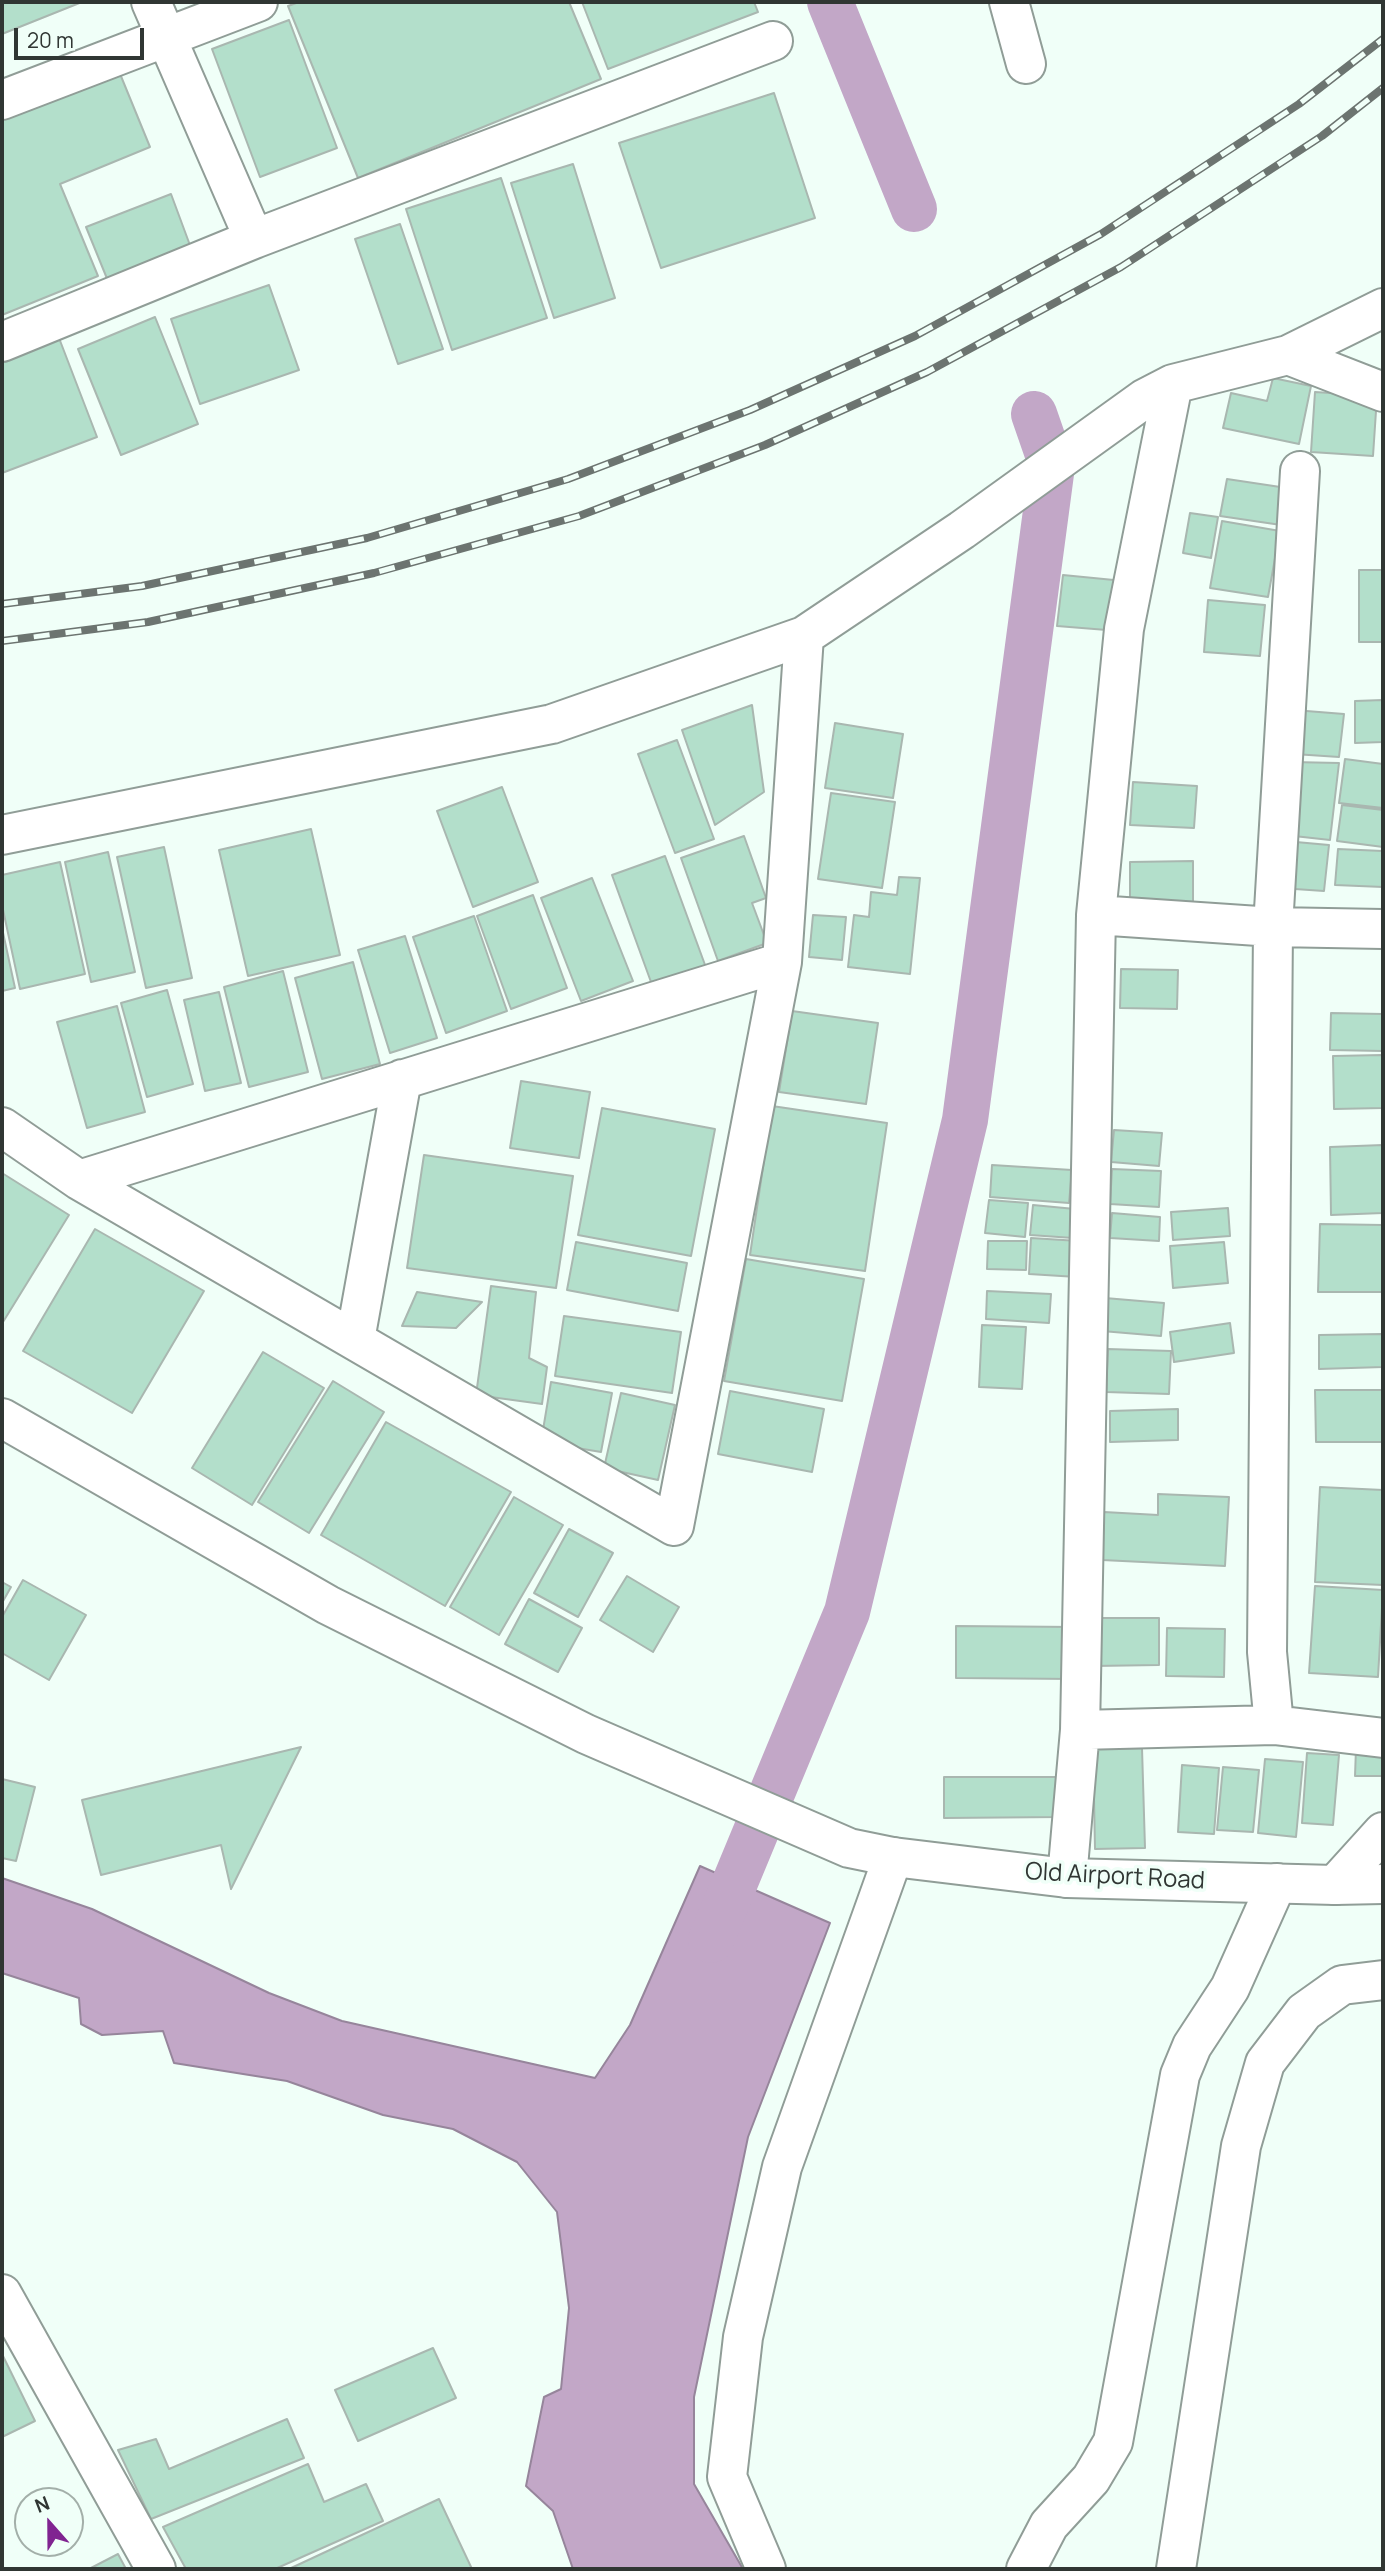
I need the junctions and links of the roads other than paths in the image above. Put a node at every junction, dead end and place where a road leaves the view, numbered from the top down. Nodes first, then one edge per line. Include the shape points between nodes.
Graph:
1 (151, 2) edge
2 (258, 2) edge
3 (1009, 2) edge
4 (167, 38) junction
5 (773, 41) dead end
6 (1026, 64) dead end
7 (2, 100) edge
8 (254, 239) junction
9 (1383, 308) edge
10 (2, 342) edge
11 (1288, 355) junction
12 (1159, 391) junction
13 (1383, 391) edge
14 (1300, 471) dead end
15 (804, 636) junction
16 (2, 835) edge
17 (1096, 915) junction
18 (1273, 927) junction
19 (1383, 929) edge
20 (782, 962) junction
21 (402, 1079) junction
22 (2, 1127) edge
23 (79, 1180) junction
24 (355, 1340) junction
25 (2, 1418) edge
26 (1274, 1725) junction
27 (1080, 1730) junction
28 (1383, 1738) edge
29 (1383, 1832) edge
30 (892, 1857) junction
31 (1067, 1878) junction
32 (1277, 1883) junction
33 (1383, 1884) edge
34 (1335, 1885) junction
35 (1383, 1980) edge
36 (2, 2294) edge
37 (156, 2569) edge
38 (766, 2569) edge
39 (1026, 2569) edge
40 (1176, 2569) edge

1 - 4 street
2 - 4 street
3 - 6 street
4 - 7 street
4 - 8 street
5 - 8 street
8 - 10 street
9 - 11 street
11 - 12 street
11 - 13 street
12 - 15 street
12 - 17 street via 1124,629
14 - 18 street
15 - 16 street via 552,724
15 - 20 street
17 - 18 street
17 - 27 street
18 - 19 street
18 - 26 street via 1267,1652
20 - 21 street
20 - 24 street via 674,1526
21 - 23 street
21 - 24 street
22 - 23 street
23 - 24 street
25 - 30 street, Old Airport Road via 328,1605 586,1734 849,1848
26 - 27 street
26 - 28 street
27 - 31 street
29 - 34 street
30 - 31 street, Old Airport Road
30 - 38 street via 782,2167 743,2337 727,2477
31 - 32 street, Old Airport Road
32 - 34 street, Old Airport Road
32 - 39 street via 1230,1988 1192,2046 1180,2075 1113,2442 1091,2479 1049,2525
33 - 34 street, Old Airport Road
35 - 40 street via 1342,1985 1304,2012 1265,2063 1241,2146
36 - 37 street

